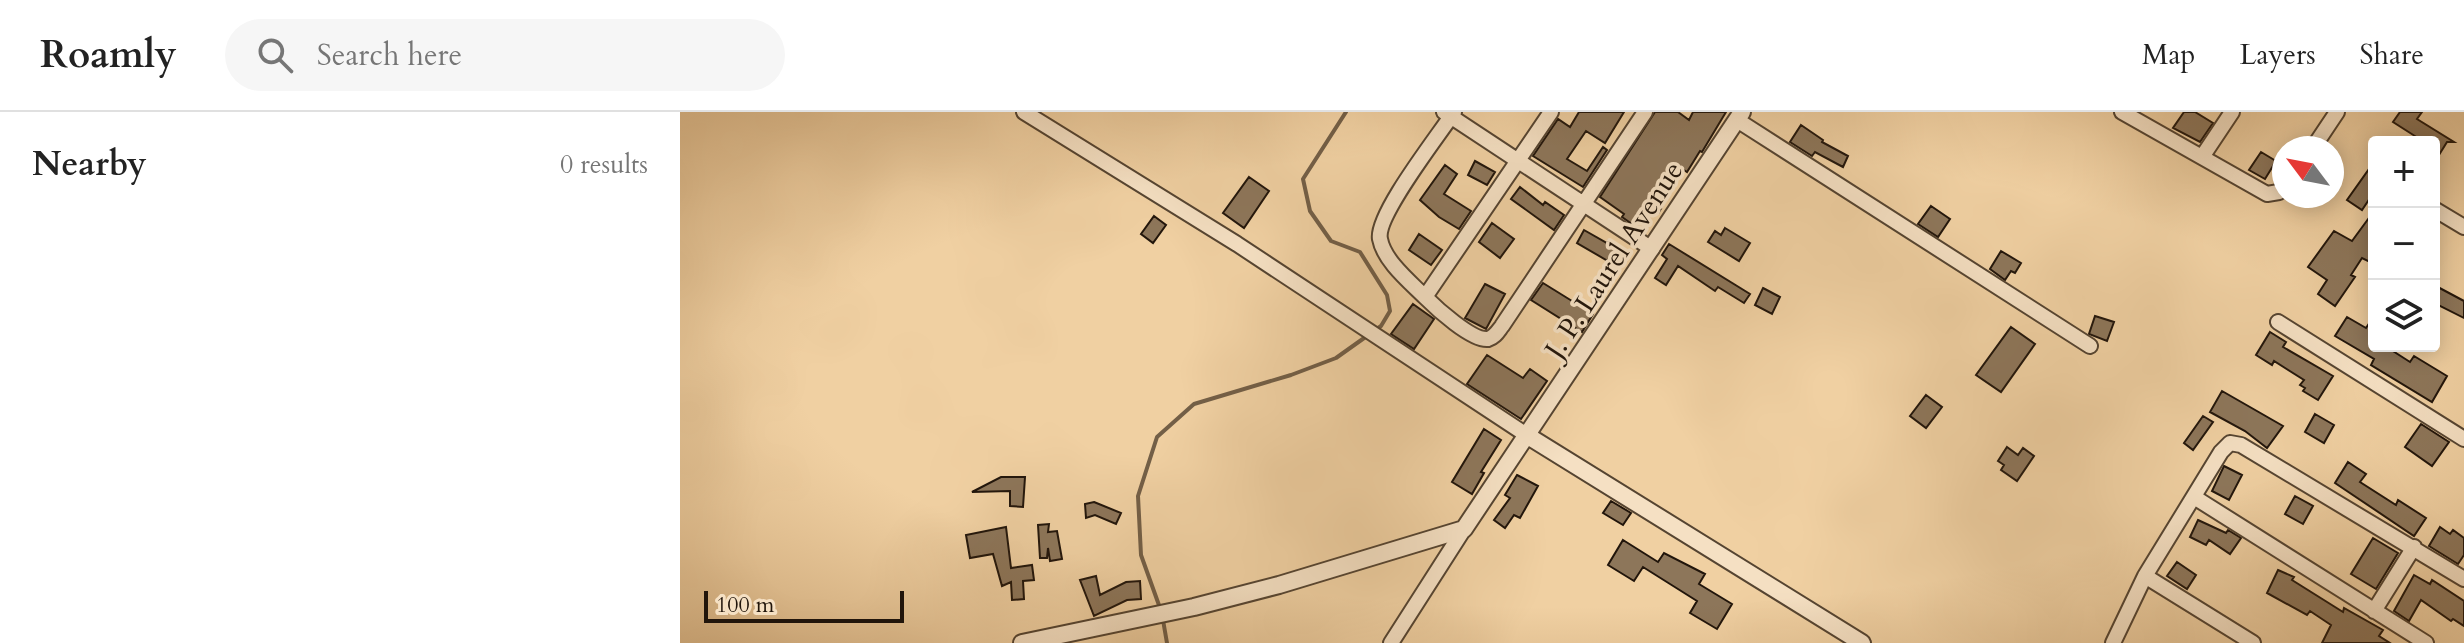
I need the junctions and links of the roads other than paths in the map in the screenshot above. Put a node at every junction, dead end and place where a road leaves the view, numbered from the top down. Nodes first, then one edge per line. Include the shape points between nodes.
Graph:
1 (1024, 112) edge
2 (1551, 112) edge
3 (1645, 112) edge
4 (2232, 112) edge
5 (2337, 112) edge
6 (1450, 113) edge
7 (2124, 113) edge
8 (1740, 116) edge
9 (2321, 136) edge
10 (2202, 157) junction
11 (1519, 160) junction
12 (2272, 193) edge
13 (1582, 203) junction
14 (2440, 213) edge
15 (2464, 227) edge
16 (1652, 249) junction
17 (1425, 297) junction
18 (2278, 322) dead end
19 (2090, 346) dead end
20 (1528, 436) junction
21 (2464, 439) edge
22 (2194, 497) junction
23 (1464, 529) junction
24 (2414, 547) junction
25 (2145, 576) junction
26 (2464, 579) edge
27 (2374, 611) junction
28 (1022, 643) edge
29 (1391, 643) edge
30 (1862, 643) edge
31 (2113, 643) edge
32 (2253, 643) edge
33 (2426, 643) edge

1 - 20 street via 1237,244
2 - 11 street
3 - 13 street
4 - 10 street
5 - 9 street
6 - 11 street
6 - 17 street via 1379,233 1399,271
7 - 10 street
8 - 16 street, J. P. Laurel Avenue
8 - 19 street
10 - 12 street
11 - 13 street
11 - 17 street
13 - 16 street
13 - 17 street via 1493,336 1477,337
14 - 15 street
16 - 20 street, J. P. Laurel Avenue
18 - 21 street
20 - 23 street, J. P. Laurel Avenue
20 - 30 street
22 - 24 street via 2221,452 2234,443
22 - 25 street
22 - 27 street
23 - 28 street via 1194,607
23 - 29 street
24 - 26 street
24 - 27 street
25 - 31 street
25 - 32 street
27 - 33 street

